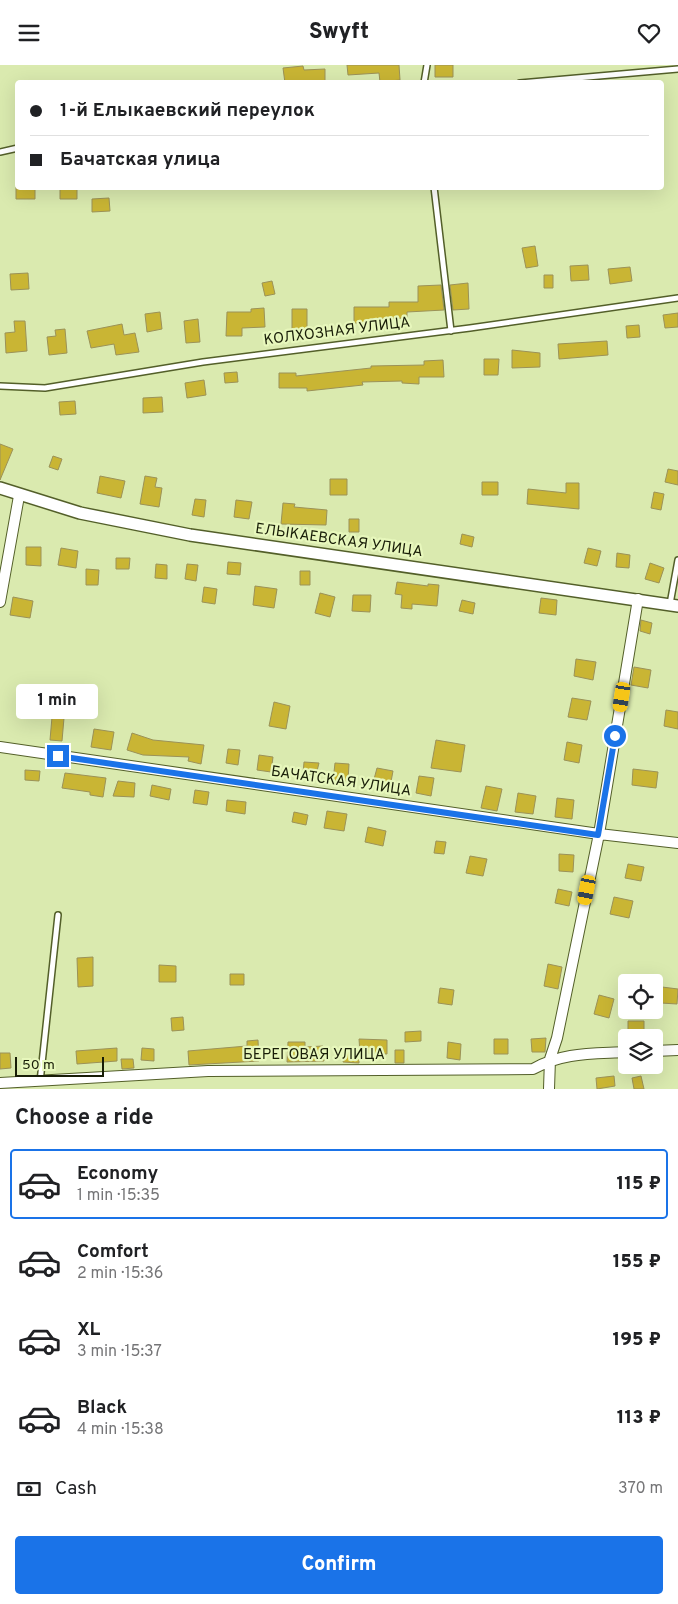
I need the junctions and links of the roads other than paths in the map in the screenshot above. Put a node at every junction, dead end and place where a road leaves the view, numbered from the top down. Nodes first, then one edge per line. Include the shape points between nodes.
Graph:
1 (427, 65) edge
2 (678, 69) edge
3 (424, 80) edge
4 (554, 80) edge
5 (15, 149) edge
6 (0, 152) edge
7 (434, 190) edge
8 (678, 298) edge
9 (451, 331) junction
10 (0, 386) edge
11 (0, 488) edge
12 (19, 495) junction
13 (678, 560) edge
14 (638, 599) junction
15 (0, 602) edge
16 (674, 605) edge
17 (0, 747) edge
18 (598, 835) junction
19 (678, 843) edge
20 (58, 915) dead end
21 (678, 1050) edge
22 (663, 1051) edge
23 (618, 1052) edge
24 (550, 1059) junction
25 (0, 1083) edge
26 (40, 1083) junction
27 (549, 1089) edge

1 - 3 lane
2 - 4 lane
5 - 6 lane
7 - 9 lane
8 - 9 lane, КОЛХОЗНАЯ УЛИЦА
9 - 10 lane, КОЛХОЗНАЯ УЛИЦА via 203,362 45,388
11 - 12 street, ЕЛЫКАЕВСКАЯ УЛИЦА
12 - 14 street, ЕЛЫКАЕВСКАЯ УЛИЦА via 80,513 190,535
12 - 15 street
13 - 16 lane
14 - 16 street, ЕЛЫКАЕВСКАЯ УЛИЦА
14 - 18 street
17 - 18 street, БАЧАТСКАЯ УЛИЦА
18 - 19 street, БАЧАТСКАЯ УЛИЦА
18 - 24 street
20 - 26 lane
21 - 22 street
23 - 24 street, БЕРЕГОВАЯ УЛИЦА
24 - 26 street, БЕРЕГОВАЯ УЛИЦА via 533,1069 208,1071
24 - 27 street
25 - 26 street, БЕРЕГОВАЯ УЛИЦА

